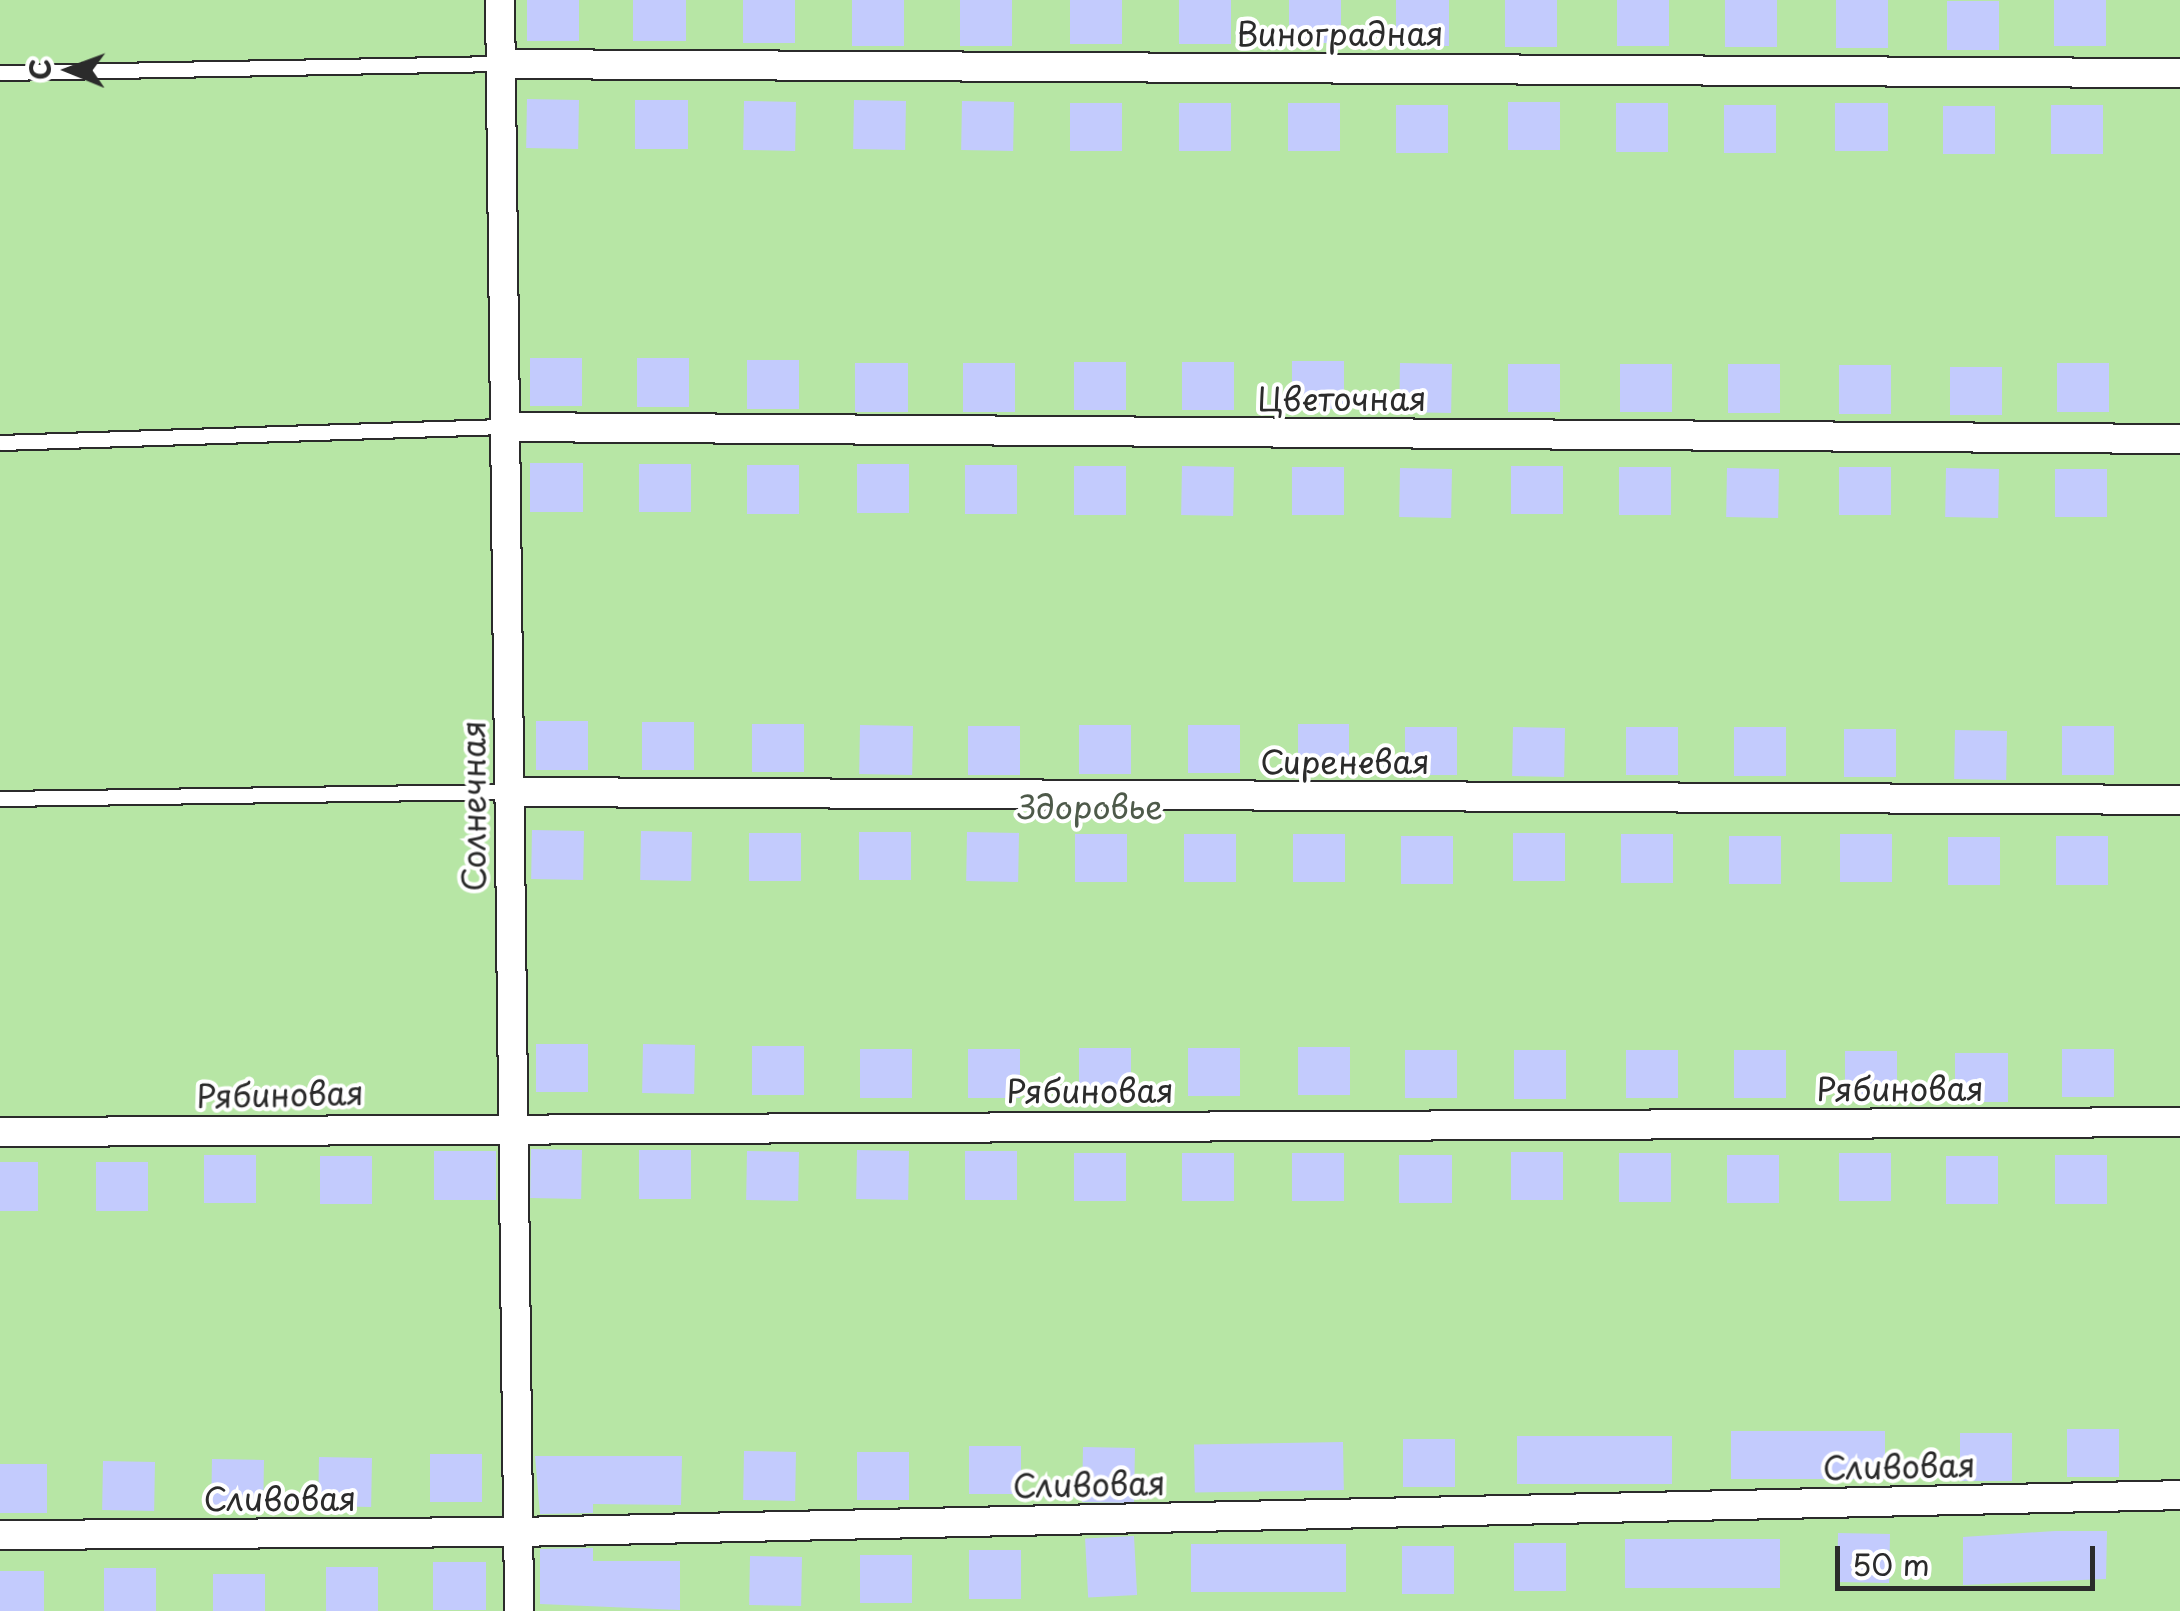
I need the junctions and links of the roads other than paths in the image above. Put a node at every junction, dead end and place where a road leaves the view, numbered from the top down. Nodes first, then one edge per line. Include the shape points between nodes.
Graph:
1 (500, 0) edge
2 (500, 64) junction
3 (0, 73) edge
4 (2180, 73) edge
5 (504, 427) junction
6 (2180, 439) edge
7 (0, 443) edge
8 (509, 792) junction
9 (0, 799) edge
10 (2180, 800) edge
11 (2180, 1122) edge
12 (510, 1126) junction
13 (0, 1132) edge
14 (2180, 1495) edge
15 (518, 1532) junction
16 (0, 1535) edge
17 (519, 1611) edge

1 - 2 street, Солнечная
2 - 3 lane
2 - 4 street, Виноградная
2 - 5 street, Солнечная
5 - 6 street, Цветочная
5 - 7 lane
5 - 8 street, Солнечная
8 - 9 lane
8 - 10 street, Сиреневая
8 - 12 street, Солнечная
11 - 12 street, Рябиновая
12 - 13 street, Рябиновая
12 - 15 street, Солнечная
14 - 15 street, Сливовая
15 - 16 street, Сливовая
15 - 17 street, Солнечная

